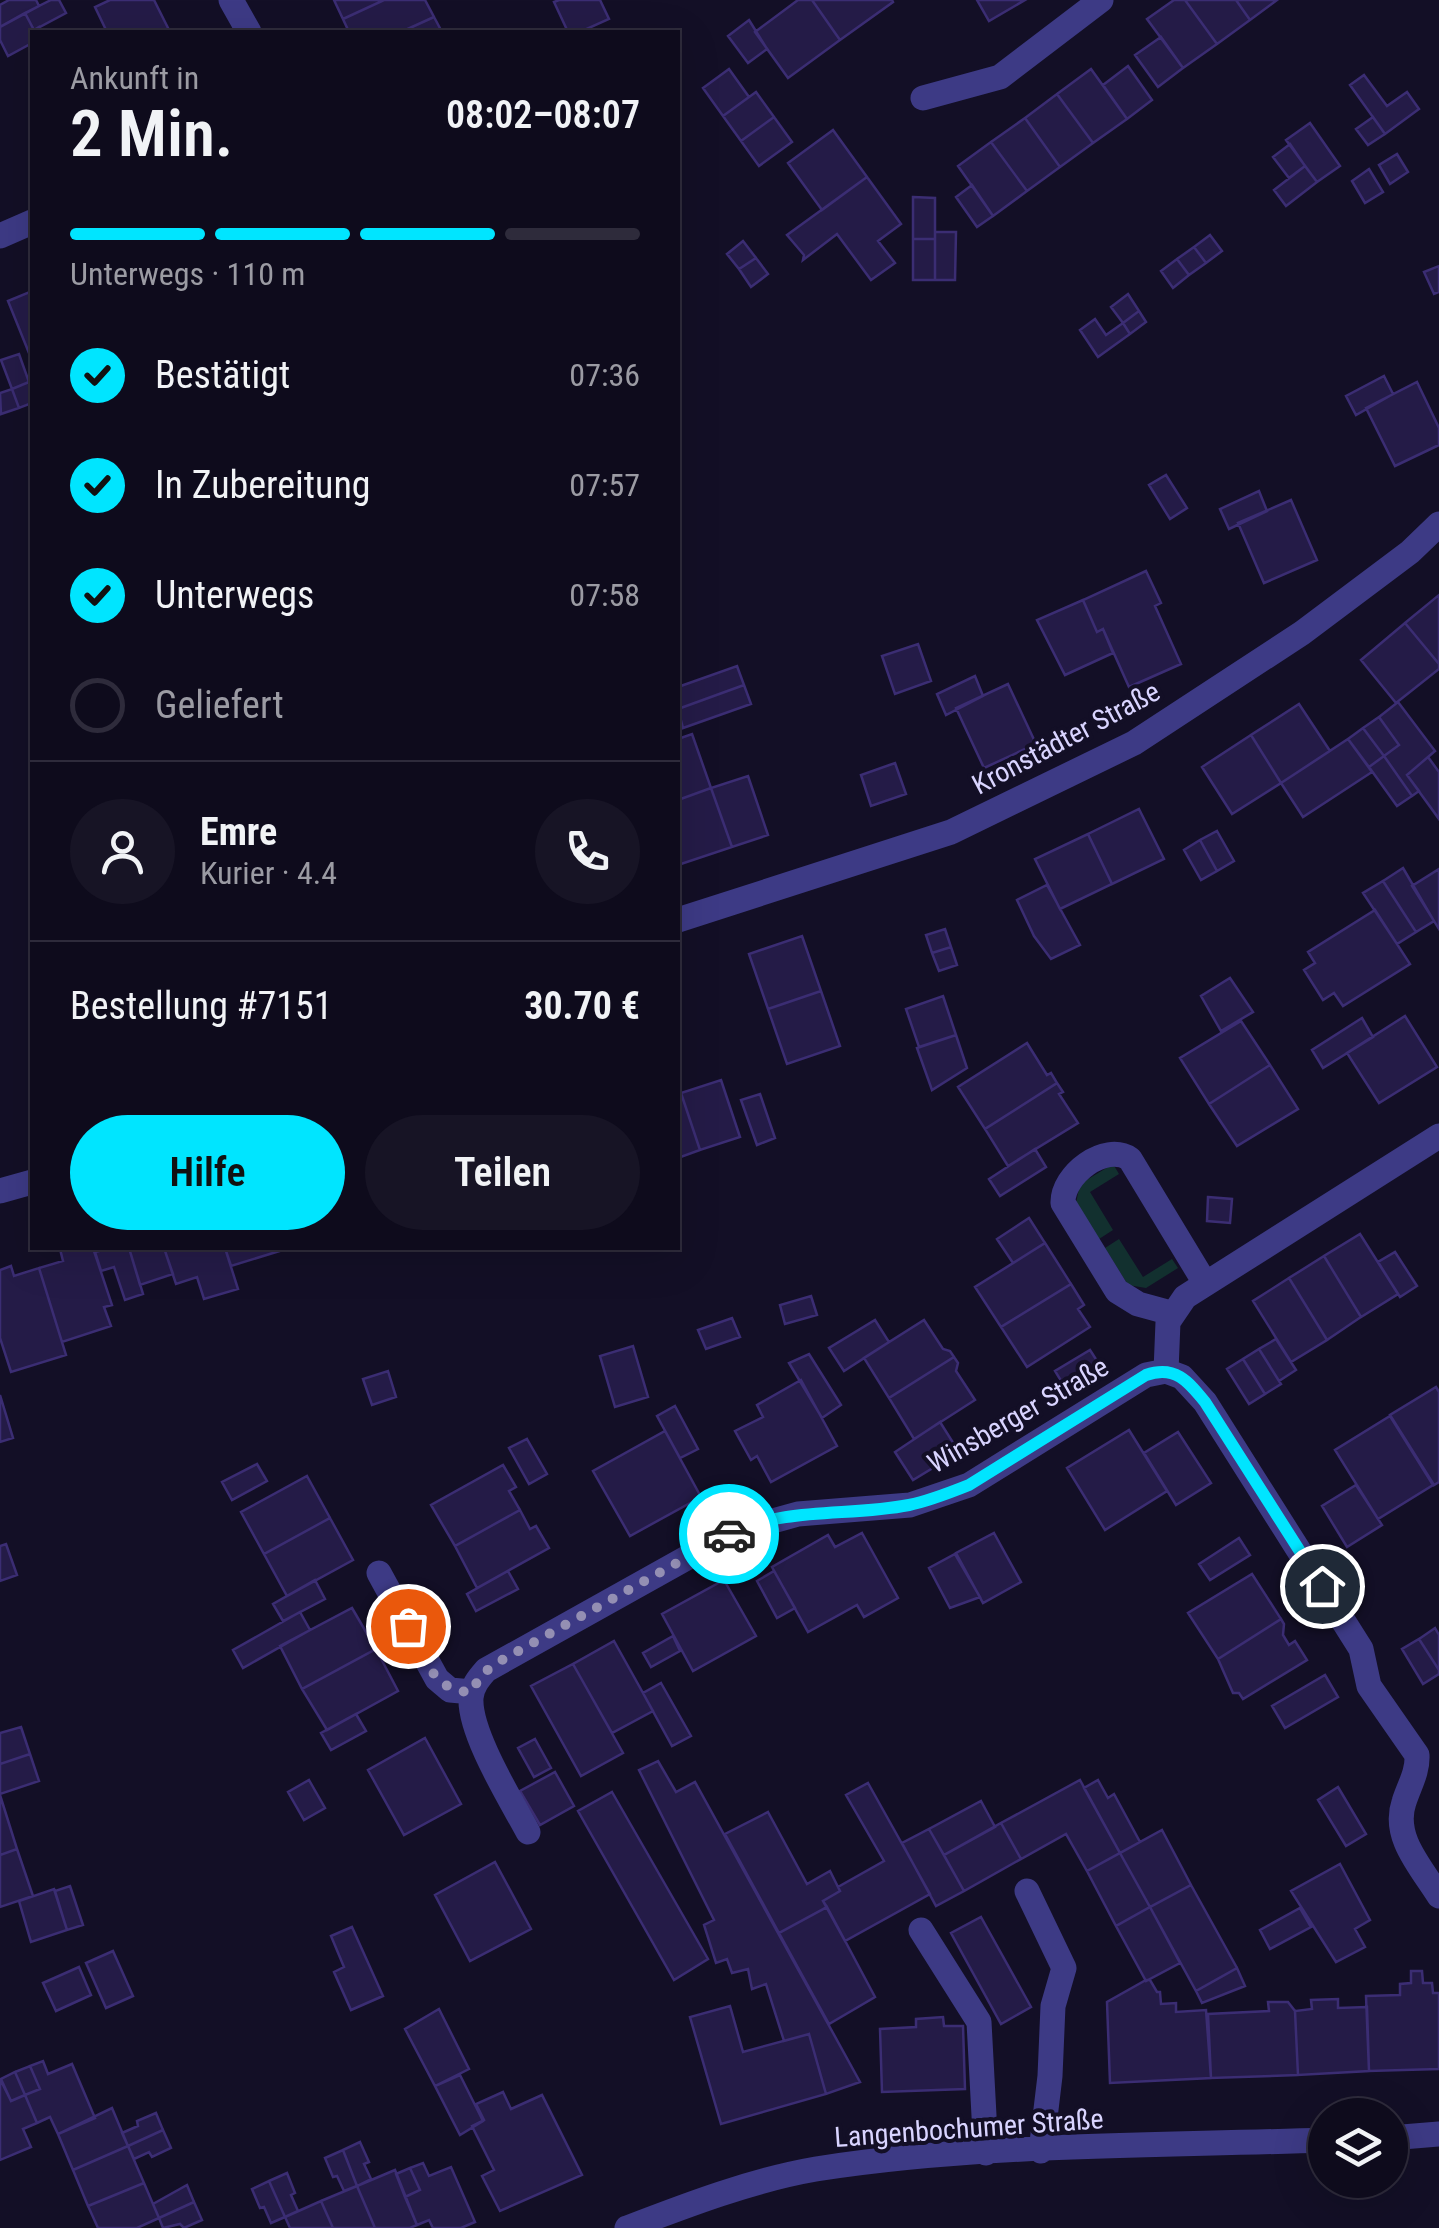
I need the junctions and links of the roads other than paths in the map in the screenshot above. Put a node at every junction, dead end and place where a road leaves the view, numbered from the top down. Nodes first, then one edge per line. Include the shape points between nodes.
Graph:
1 (232, 0) edge
2 (1100, 0) edge
3 (248, 30) edge
4 (923, 98) dead end
5 (30, 223) edge
6 (0, 236) edge
7 (1439, 524) edge
8 (680, 919) edge
9 (1439, 1136) edge
10 (30, 1183) edge
11 (0, 1191) edge
12 (1205, 1283) junction
13 (1172, 1313) junction
14 (1166, 1371) junction
15 (379, 1573) dead end
16 (472, 1692) junction
17 (1428, 1753) edge
18 (528, 1832) dead end
19 (1027, 1891) dead end
20 (1439, 1896) edge
21 (921, 1930) dead end
22 (1439, 2134) edge
23 (1408, 2137) edge
24 (1308, 2141) edge
25 (1041, 2151) junction
26 (986, 2153) junction
27 (627, 2228) edge

1 - 3 street
2 - 4 street via 1000,77
5 - 6 street
7 - 8 street, Kronstädter Straße via 1302,633 1134,743 951,832
9 - 12 street
10 - 11 street
12 - 13 street
12 - 13 street via 1130,1158 1107,1154 1074,1174 1064,1203 1117,1291
13 - 14 street
14 - 16 street, Winsberger Straße via 1146,1375 969,1485 890,1508 798,1514 734,1532 495,1664
14 - 17 street via 1188,1382 1205,1402 1360,1648 1370,1686
15 - 16 street via 437,1679 450,1690
16 - 18 street via 484,1746
17 - 20 street via 1401,1812 1402,1835
19 - 25 street via 1064,1968 1053,2006
21 - 26 street via 979,2022
22 - 23 street
24 - 25 street, Langenbochumer Straße
25 - 26 street, Langenbochumer Straße
26 - 27 street, Langenbochumer Straße via 814,2170

